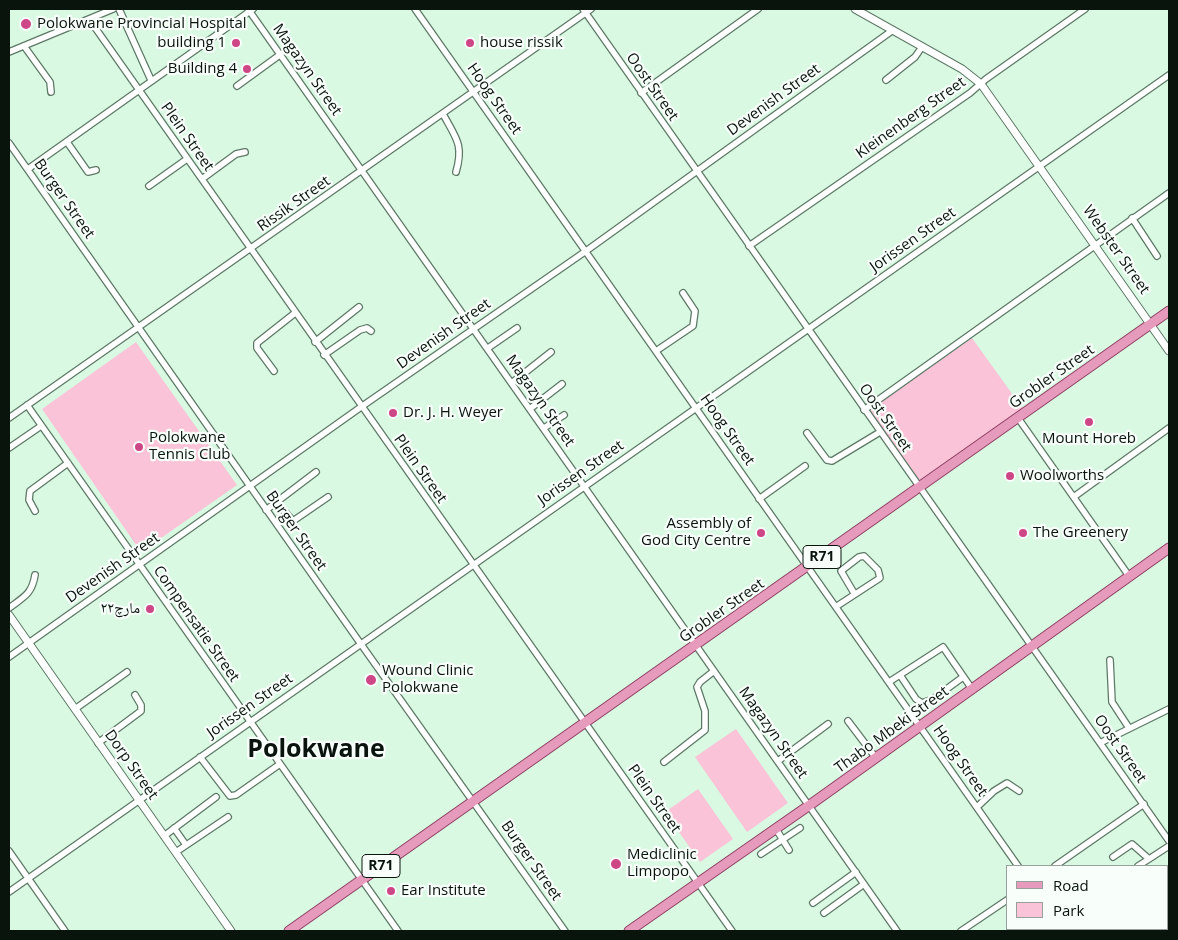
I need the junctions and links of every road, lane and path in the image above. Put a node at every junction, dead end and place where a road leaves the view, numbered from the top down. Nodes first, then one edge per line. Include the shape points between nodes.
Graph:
1 (113, 9) edge
2 (119, 9) edge
3 (415, 9) edge
4 (758, 9) edge
5 (855, 9) edge
6 (1085, 9) edge
7 (251, 10) edge
8 (587, 10) edge
9 (89, 19) junction
10 (892, 30) junction
11 (24, 46) junction
12 (922, 47) junction
13 (9, 52) edge
14 (281, 54) junction
15 (1169, 75) edge
16 (151, 80) junction
17 (886, 80) dead end
18 (981, 84) junction
19 (237, 86) dead end
20 (139, 89) junction
21 (51, 92) dead end
22 (475, 92) junction
23 (641, 92) junction
24 (443, 114) junction
25 (66, 142) junction
26 (9, 143) edge
27 (245, 152) dead end
28 (187, 159) junction
29 (1039, 165) junction
30 (28, 170) junction
31 (96, 170) dead end
32 (363, 170) junction
33 (456, 172) dead end
34 (696, 172) junction
35 (202, 180) junction
36 (149, 186) dead end
37 (1169, 193) edge
38 (1132, 218) junction
39 (1094, 244) junction
40 (749, 246) junction
41 (251, 250) junction
42 (586, 251) junction
43 (1157, 256) dead end
44 (683, 293) dead end
45 (359, 307) dead end
46 (1169, 311) edge
47 (295, 313) junction
48 (1150, 324) junction
49 (138, 328) junction
50 (474, 328) junction
51 (517, 328) dead end
52 (808, 330) junction
53 (371, 331) dead end
54 (314, 342) junction
55 (488, 348) junction
56 (656, 351) junction
57 (1169, 351) edge
58 (551, 352) dead end
59 (324, 355) junction
60 (274, 371) dead end
61 (513, 382) junction
62 (562, 384) dead end
63 (27, 405) junction
64 (361, 407) junction
65 (695, 407) junction
66 (531, 408) junction
67 (864, 410) junction
68 (564, 415) dead end
69 (9, 418) edge
70 (1018, 418) junction
71 (41, 426) junction
72 (544, 428) junction
73 (1169, 428) edge
74 (880, 432) junction
75 (807, 433) dead end
76 (9, 448) edge
77 (68, 463) junction
78 (806, 466) dead end
79 (316, 472) dead end
80 (250, 486) junction
81 (584, 486) junction
82 (920, 488) junction
83 (1075, 496) junction
84 (328, 497) dead end
85 (759, 499) junction
86 (276, 502) junction
87 (266, 510) junction
88 (35, 511) dead end
89 (1169, 548) edge
90 (472, 564) junction
91 (139, 565) junction
92 (807, 568) junction
93 (34, 575) dead end
94 (1129, 576) junction
95 (854, 593) junction
96 (837, 606) junction
97 (9, 608) edge
98 (9, 615) edge
99 (28, 643) junction
100 (360, 644) junction
101 (697, 646) junction
102 (1032, 646) junction
103 (9, 657) edge
104 (1110, 660) dead end
105 (714, 671) junction
106 (127, 672) dead end
107 (900, 675) junction
108 (963, 677) junction
109 (889, 682) junction
110 (972, 689) junction
111 (135, 694) dead end
112 (1169, 708) edge
113 (75, 709) junction
114 (848, 721) dead end
115 (250, 722) junction
116 (585, 724) junction
117 (828, 724) dead end
118 (920, 726) junction
119 (1129, 728) junction
120 (98, 743) junction
121 (1100, 743) junction
122 (200, 757) junction
123 (876, 758) junction
124 (778, 761) junction
125 (664, 762) dead end
126 (280, 764) junction
127 (1019, 791) dead end
128 (216, 797) dead end
129 (139, 799) junction
130 (474, 802) junction
131 (1144, 804) junction
132 (810, 806) junction
133 (977, 807) junction
134 (228, 817) dead end
135 (174, 828) junction
136 (800, 828) dead end
137 (776, 829) junction
138 (164, 836) junction
139 (783, 840) junction
140 (1169, 841) edge
141 (186, 846) junction
142 (1169, 846) edge
143 (789, 850) dead end
144 (9, 851) edge
145 (176, 852) junction
146 (761, 854) dead end
147 (1113, 857) dead end
148 (1149, 859) junction
149 (1017, 865) edge
150 (1056, 865) edge
151 (1140, 865) edge
152 (856, 872) junction
153 (28, 878) junction
154 (361, 880) junction
155 (698, 883) junction
156 (864, 884) junction
157 (9, 892) edge
158 (1006, 901) edge
159 (813, 903) dead end
160 (824, 913) dead end
161 (65, 931) edge
162 (231, 931) edge
163 (290, 931) edge
164 (398, 931) edge
165 (565, 931) edge
166 (629, 931) edge
167 (732, 931) edge
168 (897, 931) edge
169 (961, 931) edge

1 - 9 street
2 - 16 street
3 - 22 street, Hoog Street
4 - 23 street
5 - 10 street, Webster Street
6 - 18 street, Kleinenberg Street
7 - 14 street, Magazyn Street
7 - 16 street
8 - 22 street, Rissik Street
8 - 23 street, Oost Street
9 - 11 street
9 - 20 street, Plein Street
10 - 12 street, Webster Street
10 - 34 street, Devenish Street
11 - 13 street
11 - 21 street via 50,82
12 - 17 street via 915,57
12 - 18 street, Webster Street via 962,69
14 - 19 street
14 - 32 street, Magazyn Street
15 - 29 street, Jorissen Street
16 - 20 street
18 - 29 street, Webster Street
18 - 40 street, Kleinenberg Street
20 - 25 street
20 - 28 street, Plein Street
22 - 24 street, Rissik Street
22 - 42 street, Hoog Street
23 - 34 street, Oost Street
24 - 32 street, Rissik Street
24 - 33 street via 460,146
25 - 30 street
25 - 31 street via 88,172
26 - 30 street, Burger Street
27 - 35 street via 232,157
28 - 35 street, Plein Street
28 - 36 street
29 - 39 street, Webster Street
29 - 52 street, Jorissen Street
30 - 49 street, Burger Street
32 - 41 street, Rissik Street
32 - 50 street, Magazyn Street
34 - 40 street, Oost Street
34 - 42 street, Devenish Street
35 - 41 street, Plein Street
37 - 38 street
38 - 39 street
38 - 43 street
39 - 48 street, Webster Street
39 - 67 street
40 - 52 street, Oost Street
41 - 47 street, Plein Street
41 - 49 street, Rissik Street
42 - 50 street, Devenish Street
42 - 56 street, Hoog Street
44 - 56 street via 694,311 693,326
45 - 54 street
46 - 48 main road, Grobler Street / R71
47 - 54 street, Plein Street
47 - 60 street via 257,343 257,348
48 - 57 street, Webster Street
48 - 70 main road, Grobler Street / R71
49 - 63 street, Rissik Street
49 - 80 street, Burger Street
50 - 55 street, Magazyn Street
50 - 64 street, Devenish Street
51 - 55 street
52 - 65 street, Jorissen Street
52 - 67 street, Oost Street
53 - 59 street via 367,328 360,330
54 - 59 street, Plein Street
55 - 61 street, Magazyn Street
56 - 65 street, Hoog Street
58 - 61 street
59 - 64 street, Plein Street
61 - 66 street, Magazyn Street
62 - 66 street
63 - 69 street, Rissik Street
63 - 71 street, Compensatie Street
64 - 80 street, Devenish Street
64 - 90 street, Plein Street
65 - 81 street, Jorissen Street
65 - 85 street, Hoog Street
66 - 72 street, Magazyn Street
67 - 74 street, Oost Street
68 - 72 street
70 - 82 main road, Grobler Street / R71
70 - 83 street
71 - 76 street
71 - 77 street, Compensatie Street
72 - 81 street, Magazyn Street
73 - 83 street
74 - 75 street via 832,461 827,460
74 - 82 street, Oost Street
77 - 88 street via 30,491 29,500
77 - 91 street, Compensatie Street
78 - 85 street
79 - 86 street
80 - 87 street, Burger Street
80 - 91 street, Devenish Street
81 - 90 street, Jorissen Street
81 - 101 street, Magazyn Street
82 - 92 main road, Grobler Street / R71
82 - 102 street, Oost Street
83 - 94 street
84 - 86 street via 293,522
85 - 92 street, Hoog Street
86 - 87 street
87 - 100 street, Burger Street
89 - 94 main road, Thabo Mbeki Street
90 - 100 street, Jorissen Street
90 - 116 street, Plein Street
91 - 99 street, Devenish Street
91 - 115 street, Compensatie Street
92 - 96 street, Hoog Street
92 - 101 main road, Grobler Street / R71
93 - 97 street via 30,592
94 - 102 main road, Thabo Mbeki Street
95 - 95 street via 841,571 864,556 876,567 880,577 859,593
95 - 96 street
96 - 109 street, Hoog Street
98 - 99 street, Dorp Street
99 - 103 street, Devenish Street
99 - 113 street, Dorp Street
100 - 115 street, Jorissen Street
100 - 130 street, Burger Street
101 - 105 street, Magazyn Street
101 - 116 main road, Grobler Street / R71
102 - 110 main road, Thabo Mbeki Street
102 - 121 street, Oost Street
104 - 119 street via 1112,702
105 - 124 street, Magazyn Street
105 - 125 street via 697,687 705,710 705,730
106 - 113 street
107 - 108 street via 922,703 933,699
107 - 108 street via 941,647
107 - 109 street
108 - 110 street
109 - 118 street, Hoog Street
110 - 118 main road, Thabo Mbeki Street
111 - 120 street via 141,711
112 - 119 street
113 - 120 street, Dorp Street
114 - 123 street
115 - 122 street, Jorissen Street
115 - 126 street, Compensatie Street
116 - 130 main road, Grobler Street / R71
116 - 155 street, Plein Street
117 - 124 street
118 - 123 main road, Thabo Mbeki Street
118 - 133 street, Hoog Street
119 - 121 street
120 - 129 street, Dorp Street
121 - 131 street, Oost Street
122 - 126 street via 230,796
122 - 129 street, Jorissen Street
123 - 132 main road, Thabo Mbeki Street
124 - 132 street, Magazyn Street
126 - 154 street, Compensatie Street
127 - 133 street via 1008,784 994,791
128 - 135 street
129 - 138 street, Dorp Street
129 - 153 street, Jorissen Street
130 - 154 main road, Grobler Street / R71
130 - 165 street, Burger Street
131 - 140 street, Oost Street
131 - 150 street
132 - 137 main road, Thabo Mbeki Street
132 - 152 street, Magazyn Street
133 - 149 street, Hoog Street
134 - 141 street
135 - 138 street
135 - 141 street
136 - 139 street
137 - 139 street
137 - 155 main road, Thabo Mbeki Street
138 - 145 street, Dorp Street
139 - 143 street
139 - 146 street
141 - 145 street
142 - 148 street
144 - 153 street
145 - 162 street, Dorp Street
147 - 148 street via 1132,844
148 - 151 street
152 - 156 street, Magazyn Street
152 - 159 street
153 - 157 street, Jorissen Street
153 - 161 street
154 - 163 main road, Grobler Street / R71
154 - 164 street, Compensatie Street
155 - 166 main road, Thabo Mbeki Street
155 - 167 street, Plein Street
156 - 160 street
156 - 168 street, Magazyn Street
158 - 169 street

